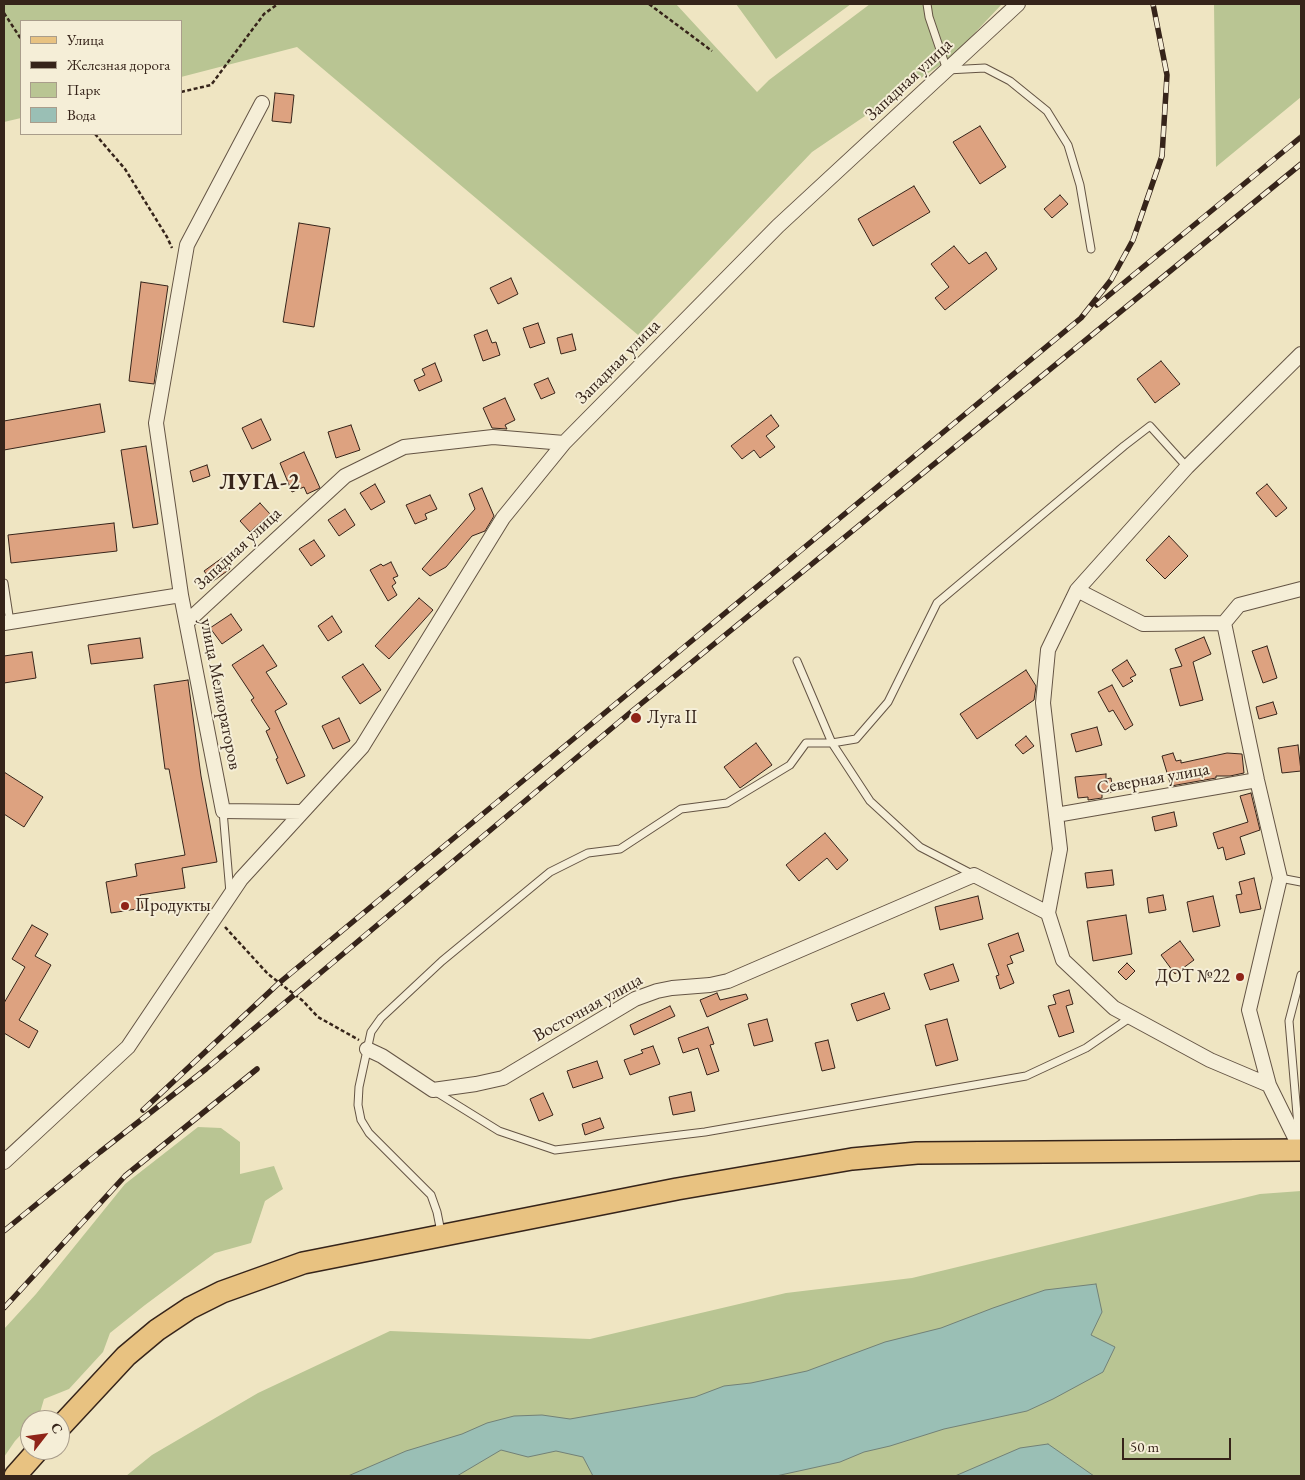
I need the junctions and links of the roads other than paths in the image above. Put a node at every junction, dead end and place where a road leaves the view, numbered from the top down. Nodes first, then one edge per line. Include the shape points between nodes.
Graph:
1 (927, 4) edge
2 (1018, 4) edge
3 (947, 70) junction
4 (262, 103) dead end
5 (1091, 249) dead end
6 (1301, 354) edge
7 (564, 443) junction
8 (1187, 467) junction
9 (4, 583) edge
10 (1301, 589) edge
11 (1077, 590) junction
12 (181, 596) junction
13 (187, 622) junction
14 (7, 623) edge
15 (1224, 623) junction
16 (797, 661) dead end
17 (832, 743) junction
18 (1257, 780) junction
19 (223, 811) junction
20 (302, 812) junction
21 (1056, 815) junction
22 (974, 875) junction
23 (1280, 878) junction
24 (1301, 882) edge
25 (230, 894) junction
26 (1048, 913) junction
27 (1301, 976) edge
28 (1131, 1017) junction
29 (367, 1049) junction
30 (1269, 1085) junction
31 (433, 1090) junction
32 (1301, 1150) edge
33 (4, 1162) edge
34 (442, 1235) junction
35 (70, 1416) edge
36 (29, 1460) edge
37 (15, 1476) edge

1 - 3 lane
2 - 3 street, Западная улица
3 - 5 lane via 985,68 1010,81 1047,111 1068,145 1080,185
3 - 7 street, Западная улица via 778,226
4 - 12 street, улица Мелиораторов via 187,245 156,423
6 - 8 street
7 - 13 street, Западная улица via 493,437 404,447 345,476
7 - 20 street via 502,518 362,747
8 - 11 street
8 - 17 lane via 1150,426 1124,446 937,603 888,702 856,739
9 - 14 lane
10 - 15 street via 1239,605
11 - 15 street via 1143,624
11 - 21 street via 1048,650 1043,703
12 - 13 street, улица Мелиораторов
12 - 14 street
13 - 19 street, улица Мелиораторов
15 - 18 street
16 - 17 lane
17 - 22 lane via 870,800 920,847
17 - 29 lane via 806,743 790,765 727,803 681,809 620,849 588,853 550,872 442,961 381,1018 371,1032
18 - 21 street, Северная улица
18 - 23 street
19 - 20 street
19 - 25 lane
20 - 25 street
21 - 26 street via 1060,849
22 - 26 street
22 - 31 street, Восточная улица via 728,981 672,988 635,999 503,1078
23 - 24 lane
23 - 30 street via 1249,1010
25 - 33 street via 128,1047
26 - 28 street via 1063,960 1114,1008
27 - 32 lane via 1289,1021
28 - 30 street via 1210,1060
28 - 31 lane via 1086,1048 1026,1076 705,1132 556,1150 499,1131
29 - 31 street
29 - 34 lane via 358,1096 361,1120 431,1195
30 - 32 street
32 - 34 main road via 917,1154 852,1159 714,1182
34 - 35 main road via 303,1263 222,1292 157,1330 126,1356
36 - 37 main road

